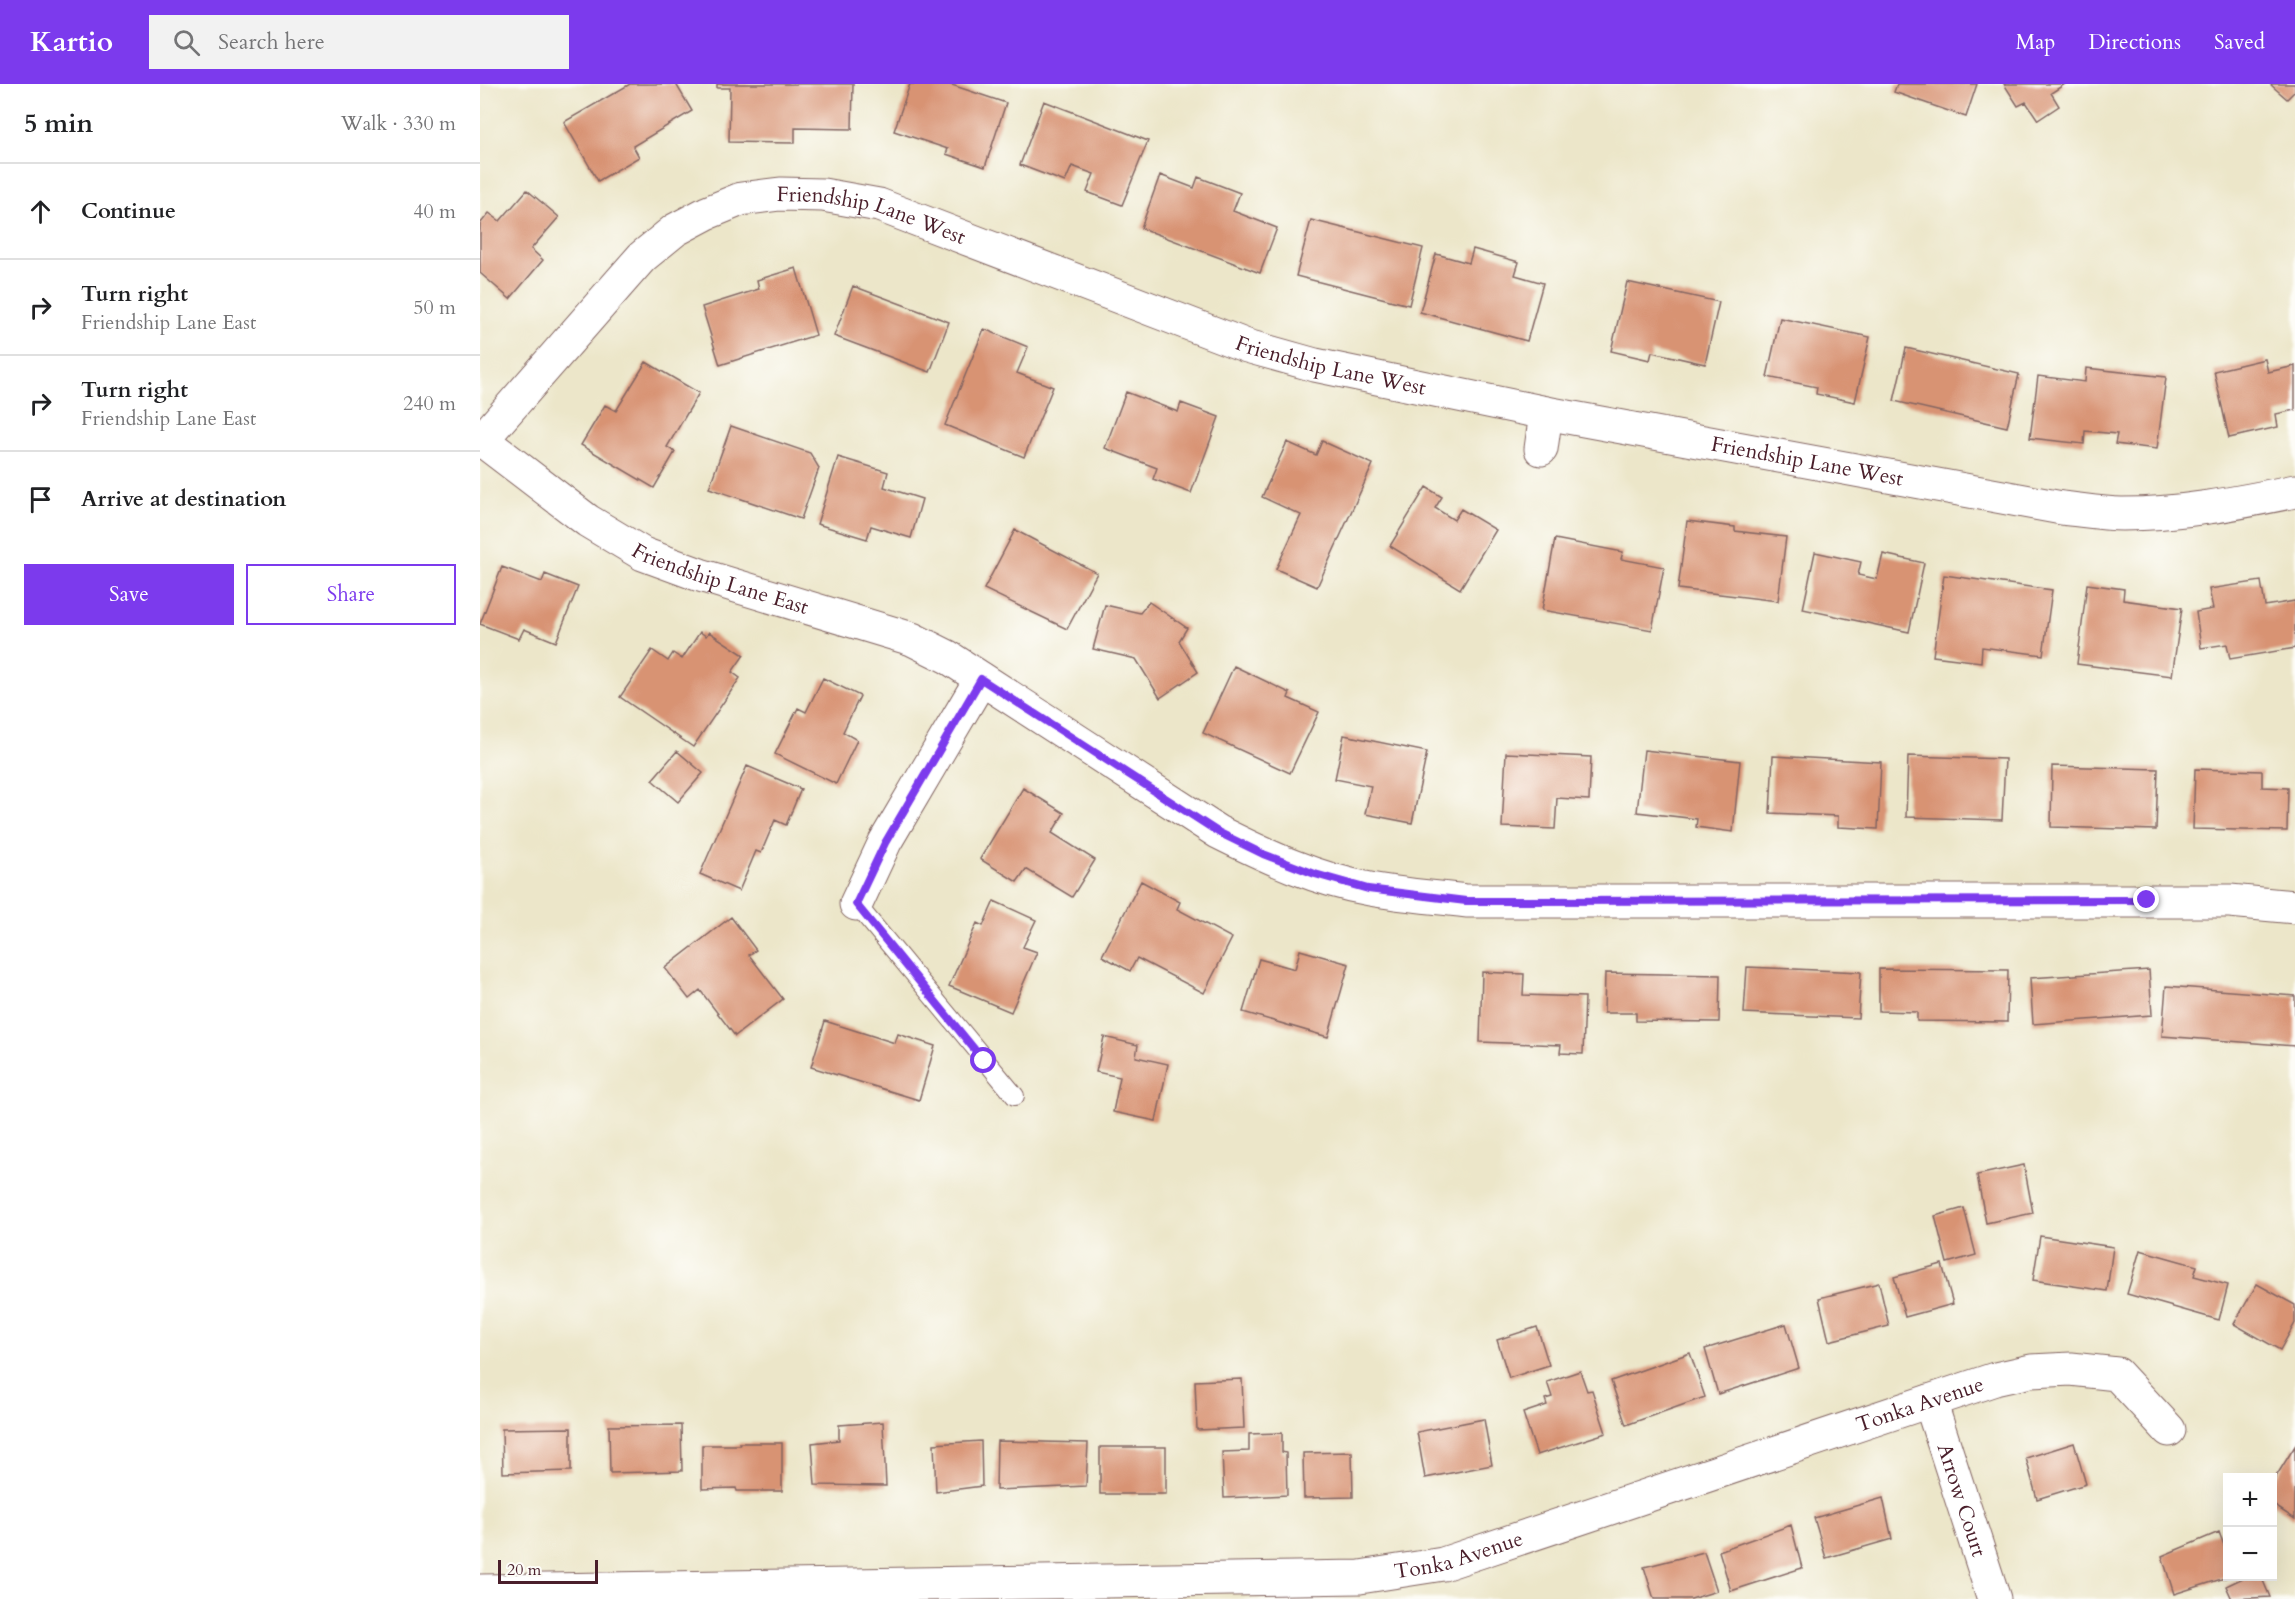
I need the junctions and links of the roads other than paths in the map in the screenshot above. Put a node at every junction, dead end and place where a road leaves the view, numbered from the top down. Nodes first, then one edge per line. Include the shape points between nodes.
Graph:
1 (1546, 413) junction
2 (481, 441) edge
3 (1541, 449) dead end
4 (2295, 491) edge
5 (981, 679) junction
6 (856, 904) joint
7 (2295, 907) edge
8 (1015, 1096) dead end
9 (1929, 1401) junction
10 (2169, 1430) dead end
11 (480, 1591) edge
12 (1994, 1599) edge

1 - 2 street, Friendship Lane West via 1315,365 1247,346 879,205 824,195 780,194 741,199 707,213 675,230 642,257
1 - 3 street
1 - 4 street, Friendship Lane West via 2062,508 2121,514 2175,511
2 - 5 street, Friendship Lane East via 588,521 643,554 912,639
5 - 6 street via 885,843
5 - 7 street, Friendship Lane East via 1218,832 1315,874 1368,889 1466,901 2230,901
6 - 8 lane
9 - 10 street, Tonka Avenue via 2031,1371 2071,1369 2117,1374
9 - 11 street, Tonka Avenue via 1443,1564 1360,1577
9 - 12 street, Arrow Court

